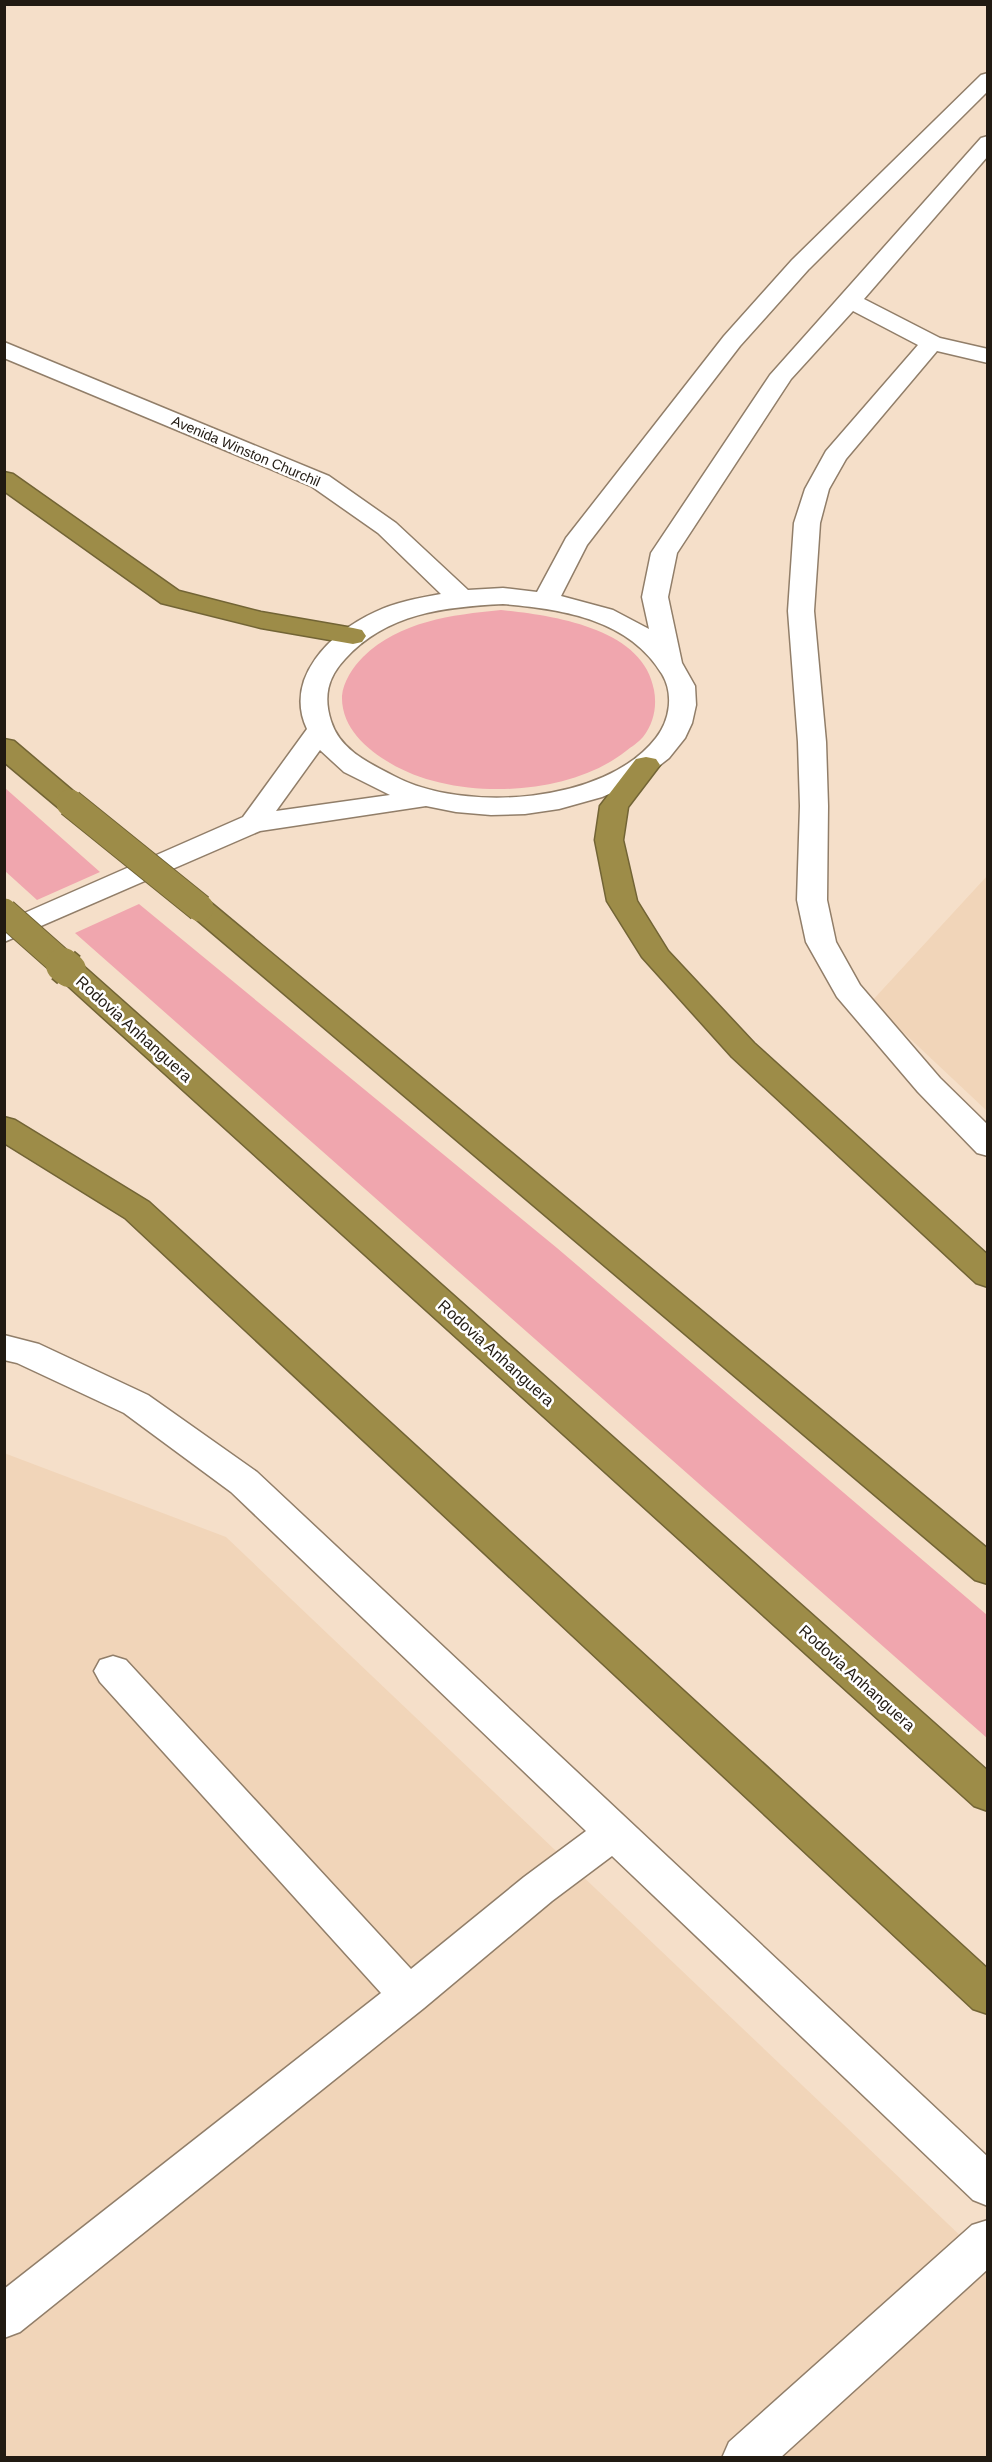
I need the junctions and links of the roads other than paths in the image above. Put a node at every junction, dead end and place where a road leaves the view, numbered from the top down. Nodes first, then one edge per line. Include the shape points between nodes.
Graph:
1 (987, 79) edge
2 (987, 142) edge
3 (850, 301) junction
4 (932, 342) junction
5 (4, 349) edge
6 (987, 356) edge
7 (4, 479) edge
8 (461, 598) junction
9 (546, 599) junction
10 (353, 636) junction
11 (670, 662) junction
12 (320, 731) junction
13 (4, 747) edge
14 (646, 765) junction
15 (427, 799) junction
16 (253, 823) junction
17 (4, 912) edge
18 (4, 933) edge
19 (4, 1128) edge
20 (987, 1145) edge
21 (987, 1275) edge
22 (4, 1347) edge
23 (987, 1570) edge
24 (113, 1671) dead end
25 (987, 1795) edge
26 (614, 1832) junction
27 (409, 1995) junction
28 (987, 1996) edge
29 (987, 2186) edge
30 (987, 2240) edge
31 (4, 2317) edge
32 (745, 2457) edge

1 - 9 street via 800,265 732,341 575,543
2 - 3 street
3 - 4 street
3 - 11 street via 782,375 664,553 655,597
4 - 6 street
4 - 20 street via 835,456 817,489 807,523 801,611 812,742 812,900 821,942 848,990 929,1085
5 - 8 street, Avenida Winston Churchil via 320,481 387,528
7 - 10 highway via 170,597 261,620
8 - 9 street
8 - 10 street via 420,606
9 - 11 street via 598,612 641,633
10 - 12 street via 324,665 312,698
11 - 14 street via 682,688 682,715 670,741
12 - 15 street via 343,759 380,783
12 - 16 street
13 - 23 highway, bridge
14 - 15 street via 602,788 547,803 486,806
14 - 21 highway via 614,806 609,840 622,901 657,957 743,1050
15 - 16 street
16 - 18 street
17 - 25 highway, Rodovia Anhanguera, bridge
19 - 28 highway via 137,1210
22 - 26 street via 27,1353 136,1404 244,1482
24 - 27 street
26 - 27 street
26 - 29 street
27 - 31 street
30 - 32 street

